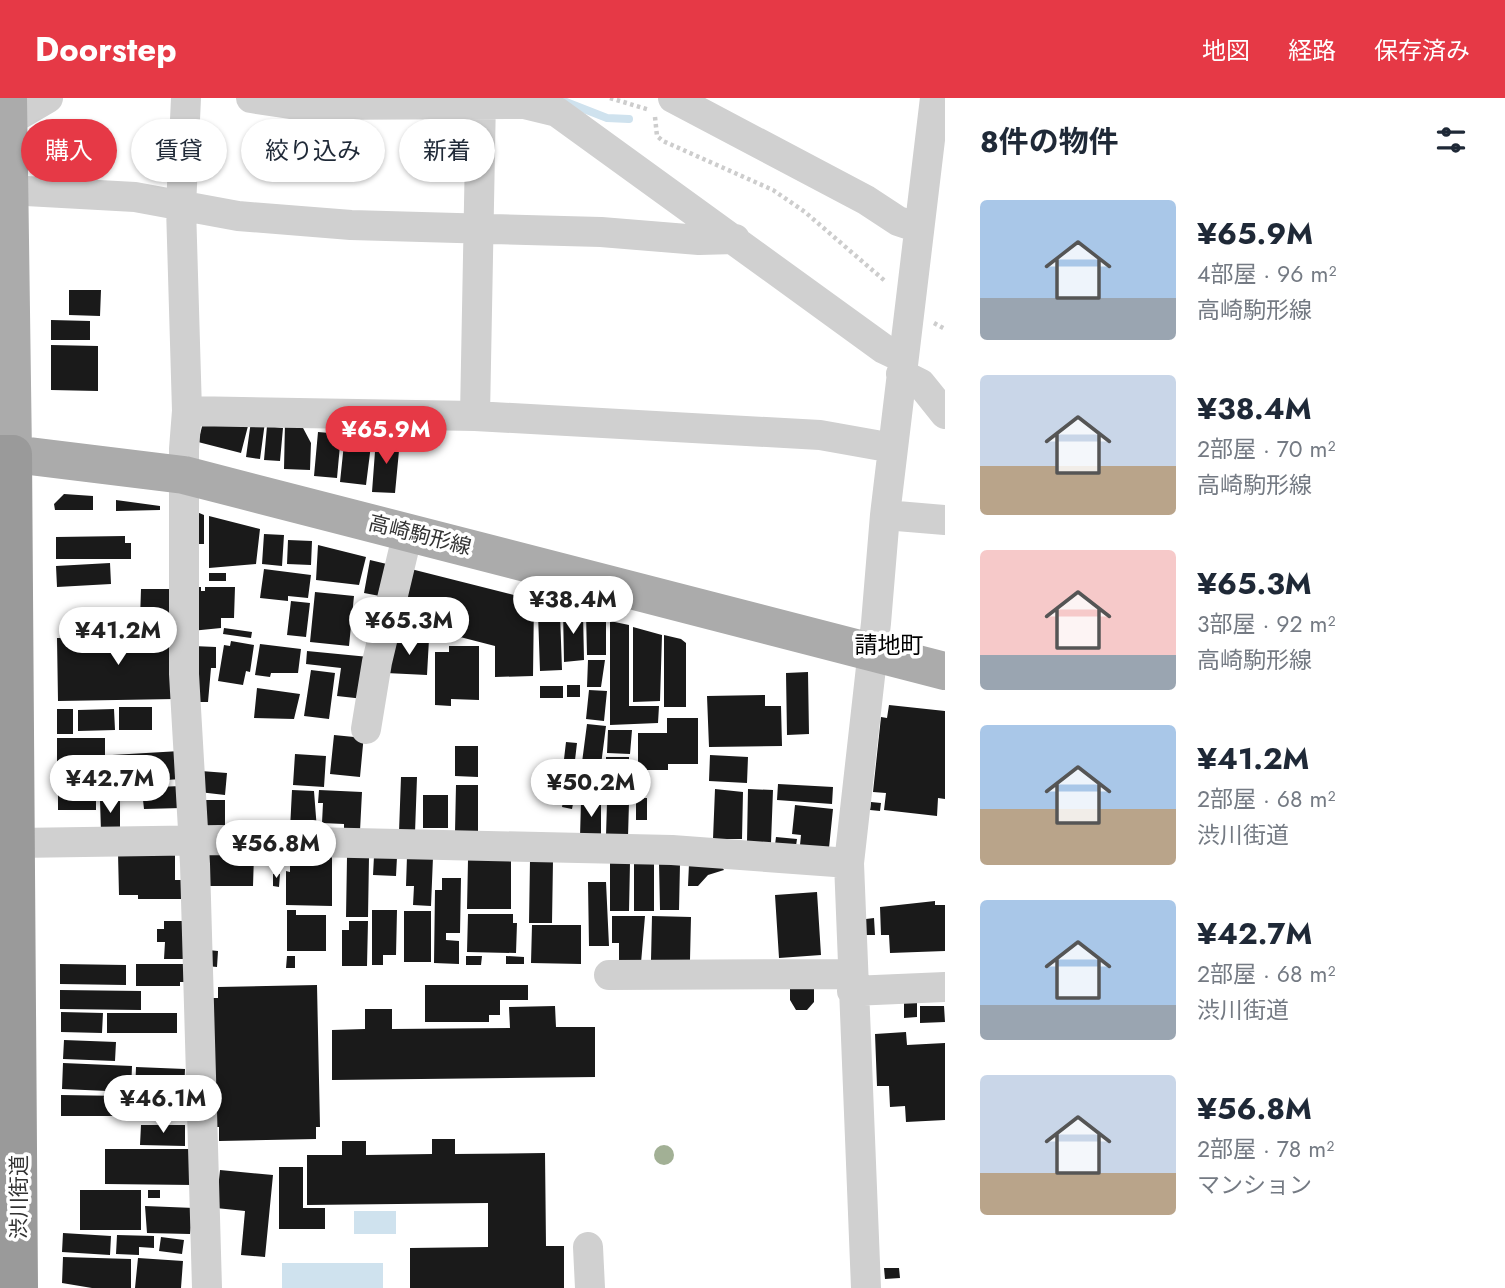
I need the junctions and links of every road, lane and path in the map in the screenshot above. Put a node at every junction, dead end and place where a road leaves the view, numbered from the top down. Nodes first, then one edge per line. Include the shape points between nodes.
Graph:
1 (48, 98) edge
2 (186, 98) edge
3 (251, 98) edge
4 (610, 98) edge
5 (673, 98) edge
6 (935, 98) edge
7 (481, 100) edge
8 (7, 110) edge
9 (8, 190) junction
10 (181, 207) junction
11 (919, 228) junction
12 (478, 229) junction
13 (735, 239) junction
14 (894, 290) dead end
15 (902, 366) junction
16 (187, 411) junction
17 (945, 414) edge
18 (475, 416) junction
19 (893, 448) junction
20 (7, 454) edge
21 (184, 475) junction
22 (885, 515) junction
23 (945, 520) edge
24 (408, 532) junction
25 (873, 652) junction
26 (945, 671) edge
27 (366, 729) dead end
28 (194, 843) junction
29 (11, 862) edge
30 (849, 863) junction
31 (609, 975) dead end
32 (852, 982) junction
33 (945, 986) edge
34 (588, 1247) dead end
35 (16, 1286) edge
36 (207, 1288) edge
37 (590, 1288) edge
38 (866, 1288) edge

1 - 8 street
2 - 10 street
3 - 7 street via 297,105
4 - 14 path via 650,110 655,115 657,136 663,141 744,175 794,204
5 - 11 street via 898,221
6 - 11 street
7 - 12 street
7 - 13 street via 557,112
8 - 9 main road, 渋川街道
9 - 10 street via 135,197
9 - 20 main road, 渋川街道
10 - 12 street via 351,225
10 - 16 street
11 - 15 street
12 - 13 street
12 - 18 street
13 - 15 street
15 - 17 street
15 - 19 street
16 - 18 street
16 - 21 street
18 - 19 street via 820,435
19 - 22 street
20 - 21 main road, 高崎駒形線
20 - 29 highway, 渋川街道
21 - 24 main road, 高崎駒形線
21 - 28 street via 184,674
22 - 23 street
22 - 25 street
24 - 25 main road, 高崎駒形線
24 - 27 street
25 - 26 main road, 高崎駒形線
25 - 30 street
28 - 29 street
28 - 30 street via 672,850
28 - 36 street
29 - 35 highway, 渋川街道
30 - 32 street
31 - 32 street
32 - 33 street
32 - 38 street
34 - 37 street

